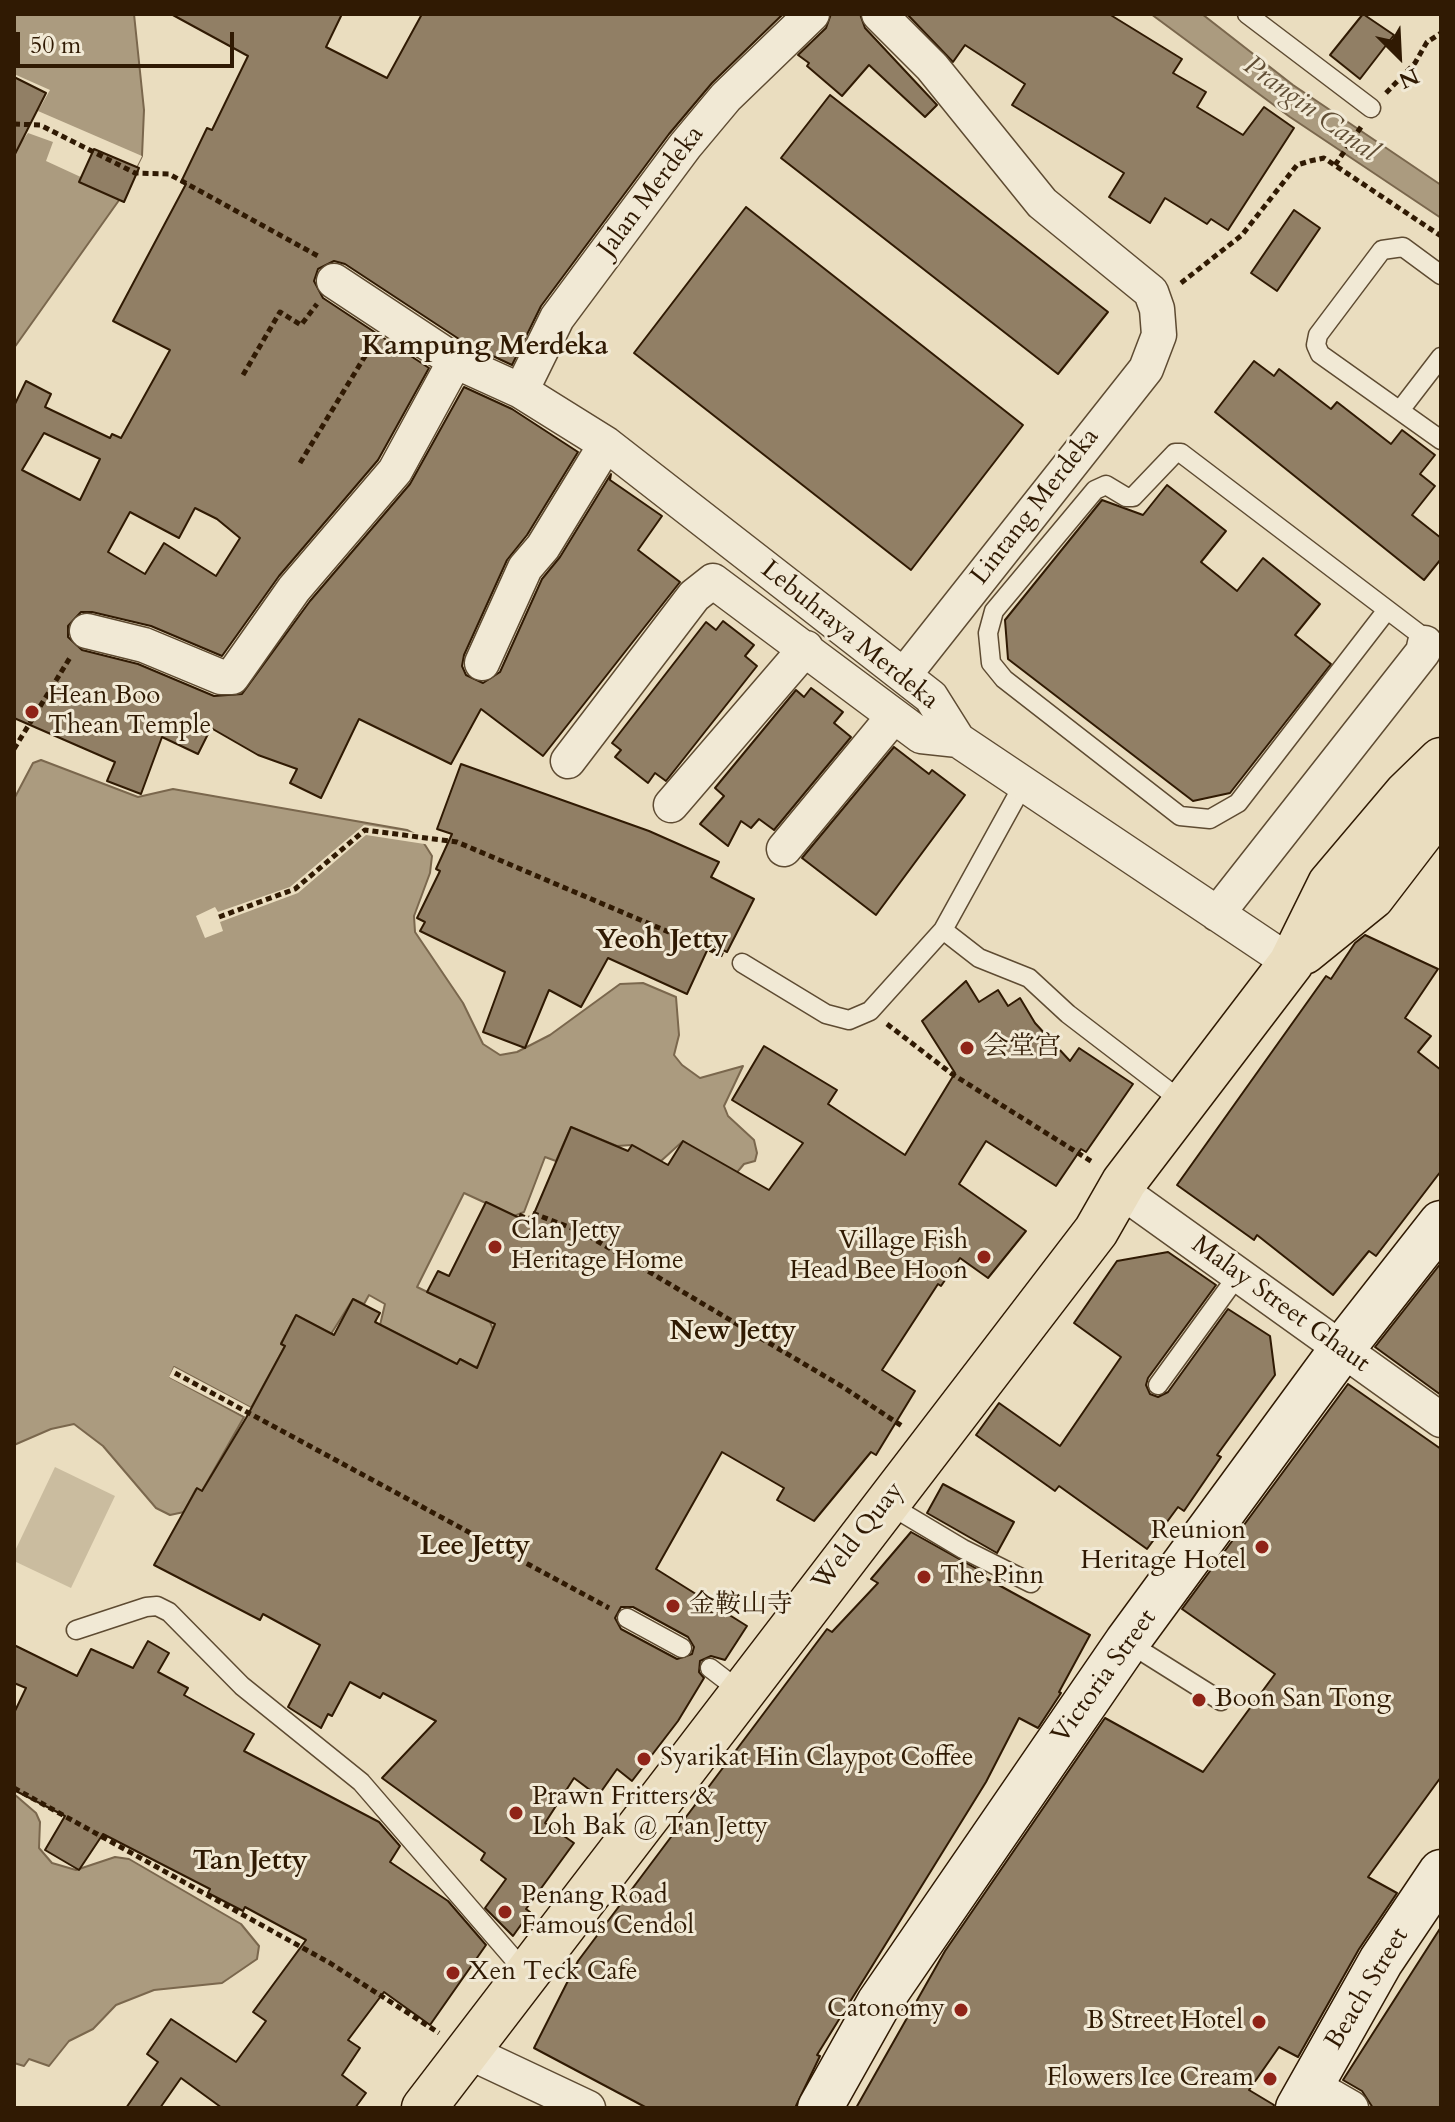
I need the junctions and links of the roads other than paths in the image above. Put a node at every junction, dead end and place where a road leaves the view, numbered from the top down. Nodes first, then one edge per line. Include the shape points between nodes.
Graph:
1 (812, 14) edge
2 (879, 14) edge
3 (1247, 14) edge
4 (1371, 108) road end
5 (1441, 275) edge
6 (334, 281) road end
7 (1441, 357) edge
8 (455, 361) junction
9 (521, 391) junction
10 (1401, 409) junction
11 (1441, 440) edge
12 (606, 444) junction
13 (1387, 610) junction
14 (87, 631) road end
15 (1425, 643) joint
16 (806, 648) junction
17 (482, 663) dead end
18 (904, 675) junction
19 (894, 716) junction
20 (1441, 725) edge
21 (958, 740) junction
22 (1441, 760) edge
23 (568, 761) dead end
24 (1023, 785) junction
25 (671, 805) dead end
26 (1430, 812) edge
27 (784, 849) dead end
28 (1217, 914) junction
29 (943, 930) junction
30 (742, 963) road end
31 (1291, 963) junction
32 (1183, 1102) junction
33 (1122, 1186) junction
34 (1441, 1223) edge
35 (1238, 1275) junction
36 (1342, 1349) junction
37 (1158, 1385) dead end
38 (1441, 1420) edge
39 (886, 1503) junction
40 (1031, 1583) dead end
41 (627, 1618) road end
42 (76, 1630) dead end
43 (1127, 1642) junction
44 (682, 1648) dead end
45 (1221, 1701) dead end
46 (1441, 1872) edge
47 (526, 1973) junction
48 (467, 2051) junction
49 (1304, 2096) edge
50 (424, 2108) edge
51 (588, 2108) edge
52 (820, 2108) edge
53 (1351, 2108) edge

1 - 9 street, Jalan Merdeka via 726,97 685,146 557,318
2 - 18 street, Lintang Merdeka via 932,67 1042,203 1151,292 1159,335 1146,369
3 - 4 lane
5 - 10 lane via 1403,247 1382,250 1318,335 1320,354
6 - 8 street, Lebuhraya Merdeka
7 - 10 lane
8 - 9 street, Lebuhraya Merdeka
8 - 14 street via 395,471 294,589 232,677
9 - 12 street, Lebuhraya Merdeka
10 - 11 lane
12 - 17 street via 525,568
12 - 18 street, Lebuhraya Merdeka
13 - 13 lane via 1238,803 1210,819 1180,816 1004,679 991,663 988,633 994,611 1095,490 1106,485 1133,497 1175,453
13 - 15 lane
15 - 28 street
16 - 19 street
16 - 23 street via 713,581 694,596
16 - 25 street
18 - 21 street, Lebuhraya Merdeka via 940,707
19 - 21 street via 921,736
19 - 27 street
20 - 26 main road, Weld Quay
21 - 24 street, Lebuhraya Merdeka
22 - 26 main road, Weld Quay
24 - 28 street, Lebuhraya Merdeka
24 - 29 lane
26 - 31 main road, Weld Quay via 1330,884
28 - 31 street, Lebuhraya Merdeka
29 - 30 lane via 870,1011 849,1020 826,1014
29 - 32 lane via 979,958 1029,978
31 - 32 main road, Weld Quay
32 - 33 main road, Weld Quay
33 - 35 street, Malay Street Ghaut
33 - 39 main road, Weld Quay via 1096,1231
34 - 36 street, Victoria Street
35 - 36 street, Malay Street Ghaut
35 - 37 lane
36 - 38 street, Malay Street Ghaut
36 - 43 street, Victoria Street
39 - 40 lane
39 - 47 main road, Weld Quay via 725,1680
41 - 44 lane
42 - 47 lane via 146,1607 169,1612 242,1686 361,1782
43 - 45 lane
43 - 52 street, Victoria Street via 879,2003
46 - 49 street, Beach Street via 1381,1961
47 - 48 main road, Weld Quay
48 - 50 main road, Weld Quay
48 - 51 street
49 - 53 street

